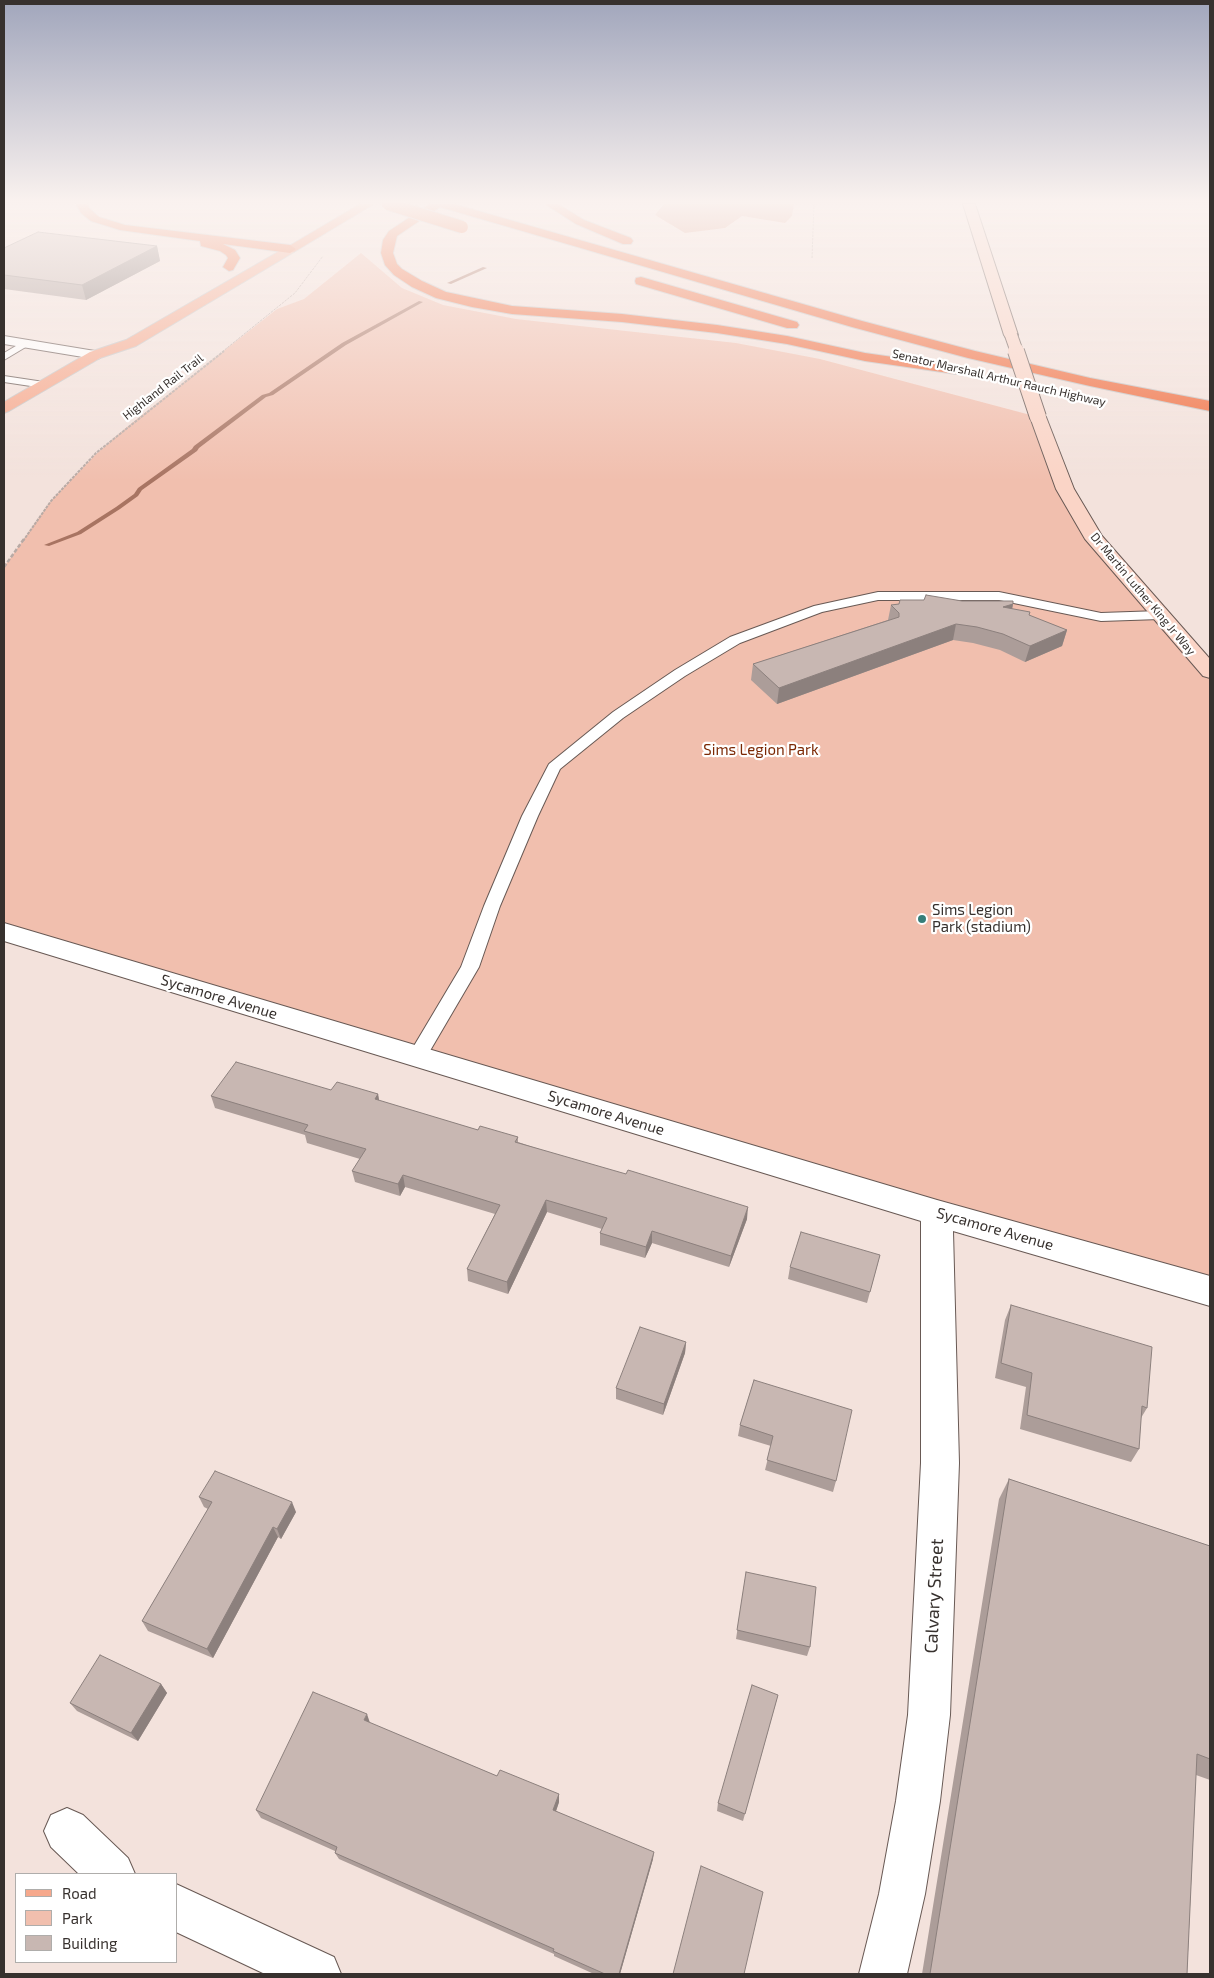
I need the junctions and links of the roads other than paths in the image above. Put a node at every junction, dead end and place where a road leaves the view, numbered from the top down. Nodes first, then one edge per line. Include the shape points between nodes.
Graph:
1 (210, 296) edge
2 (446, 296) edge
3 (694, 296) edge
4 (764, 296) edge
5 (998, 296) edge
6 (808, 330) dead end
7 (112, 334) dead end
8 (826, 335) dead end
9 (4, 340) edge
10 (26, 343) junction
11 (95, 355) junction
12 (4, 357) edge
13 (956, 370) junction
14 (974, 374) dead end
15 (4, 379) edge
16 (1012, 383) dead end
17 (44, 385) junction
18 (1049, 391) dead end
19 (1210, 406) edge
20 (4, 408) edge
21 (1160, 615) junction
22 (1208, 668) edge
23 (4, 932) edge
24 (417, 1056) junction
25 (937, 1213) junction
26 (1210, 1291) edge
27 (67, 1831) dead end
28 (111, 1873) edge
29 (178, 1908) edge
30 (317, 1974) edge
31 (884, 1974) edge

1 - 11 main road via 131,343
2 - 13 highway via 512,310 726,330 865,357
3 - 6 highway
4 - 19 highway, Senator Marshall Arthur Rauch Highway via 973,355
5 - 21 main road, Dr Martin Luther King Jr Way, bridge via 1065,489 1094,539
7 - 11 main road via 104,339
8 - 13 highway, Senator Marshall Arthur Rauch Highway
9 - 10 street
10 - 11 street
10 - 12 lane
11 - 17 main road
13 - 14 highway, Senator Marshall Arthur Rauch Highway
15 - 17 lane
16 - 18 highway, Senator Marshall Arthur Rauch Highway
17 - 20 main road
21 - 22 main road, Dr Martin Luther King Jr Way
21 - 24 lane via 1101,617 999,596 878,596 818,609 734,640 618,715 554,767 530,816 470,967
23 - 24 street, Sycamore Avenue
24 - 25 street, Sycamore Avenue
25 - 26 street, Sycamore Avenue
25 - 31 street, Calvary Street via 940,1463 929,1715 917,1811
27 - 28 street
29 - 30 street

